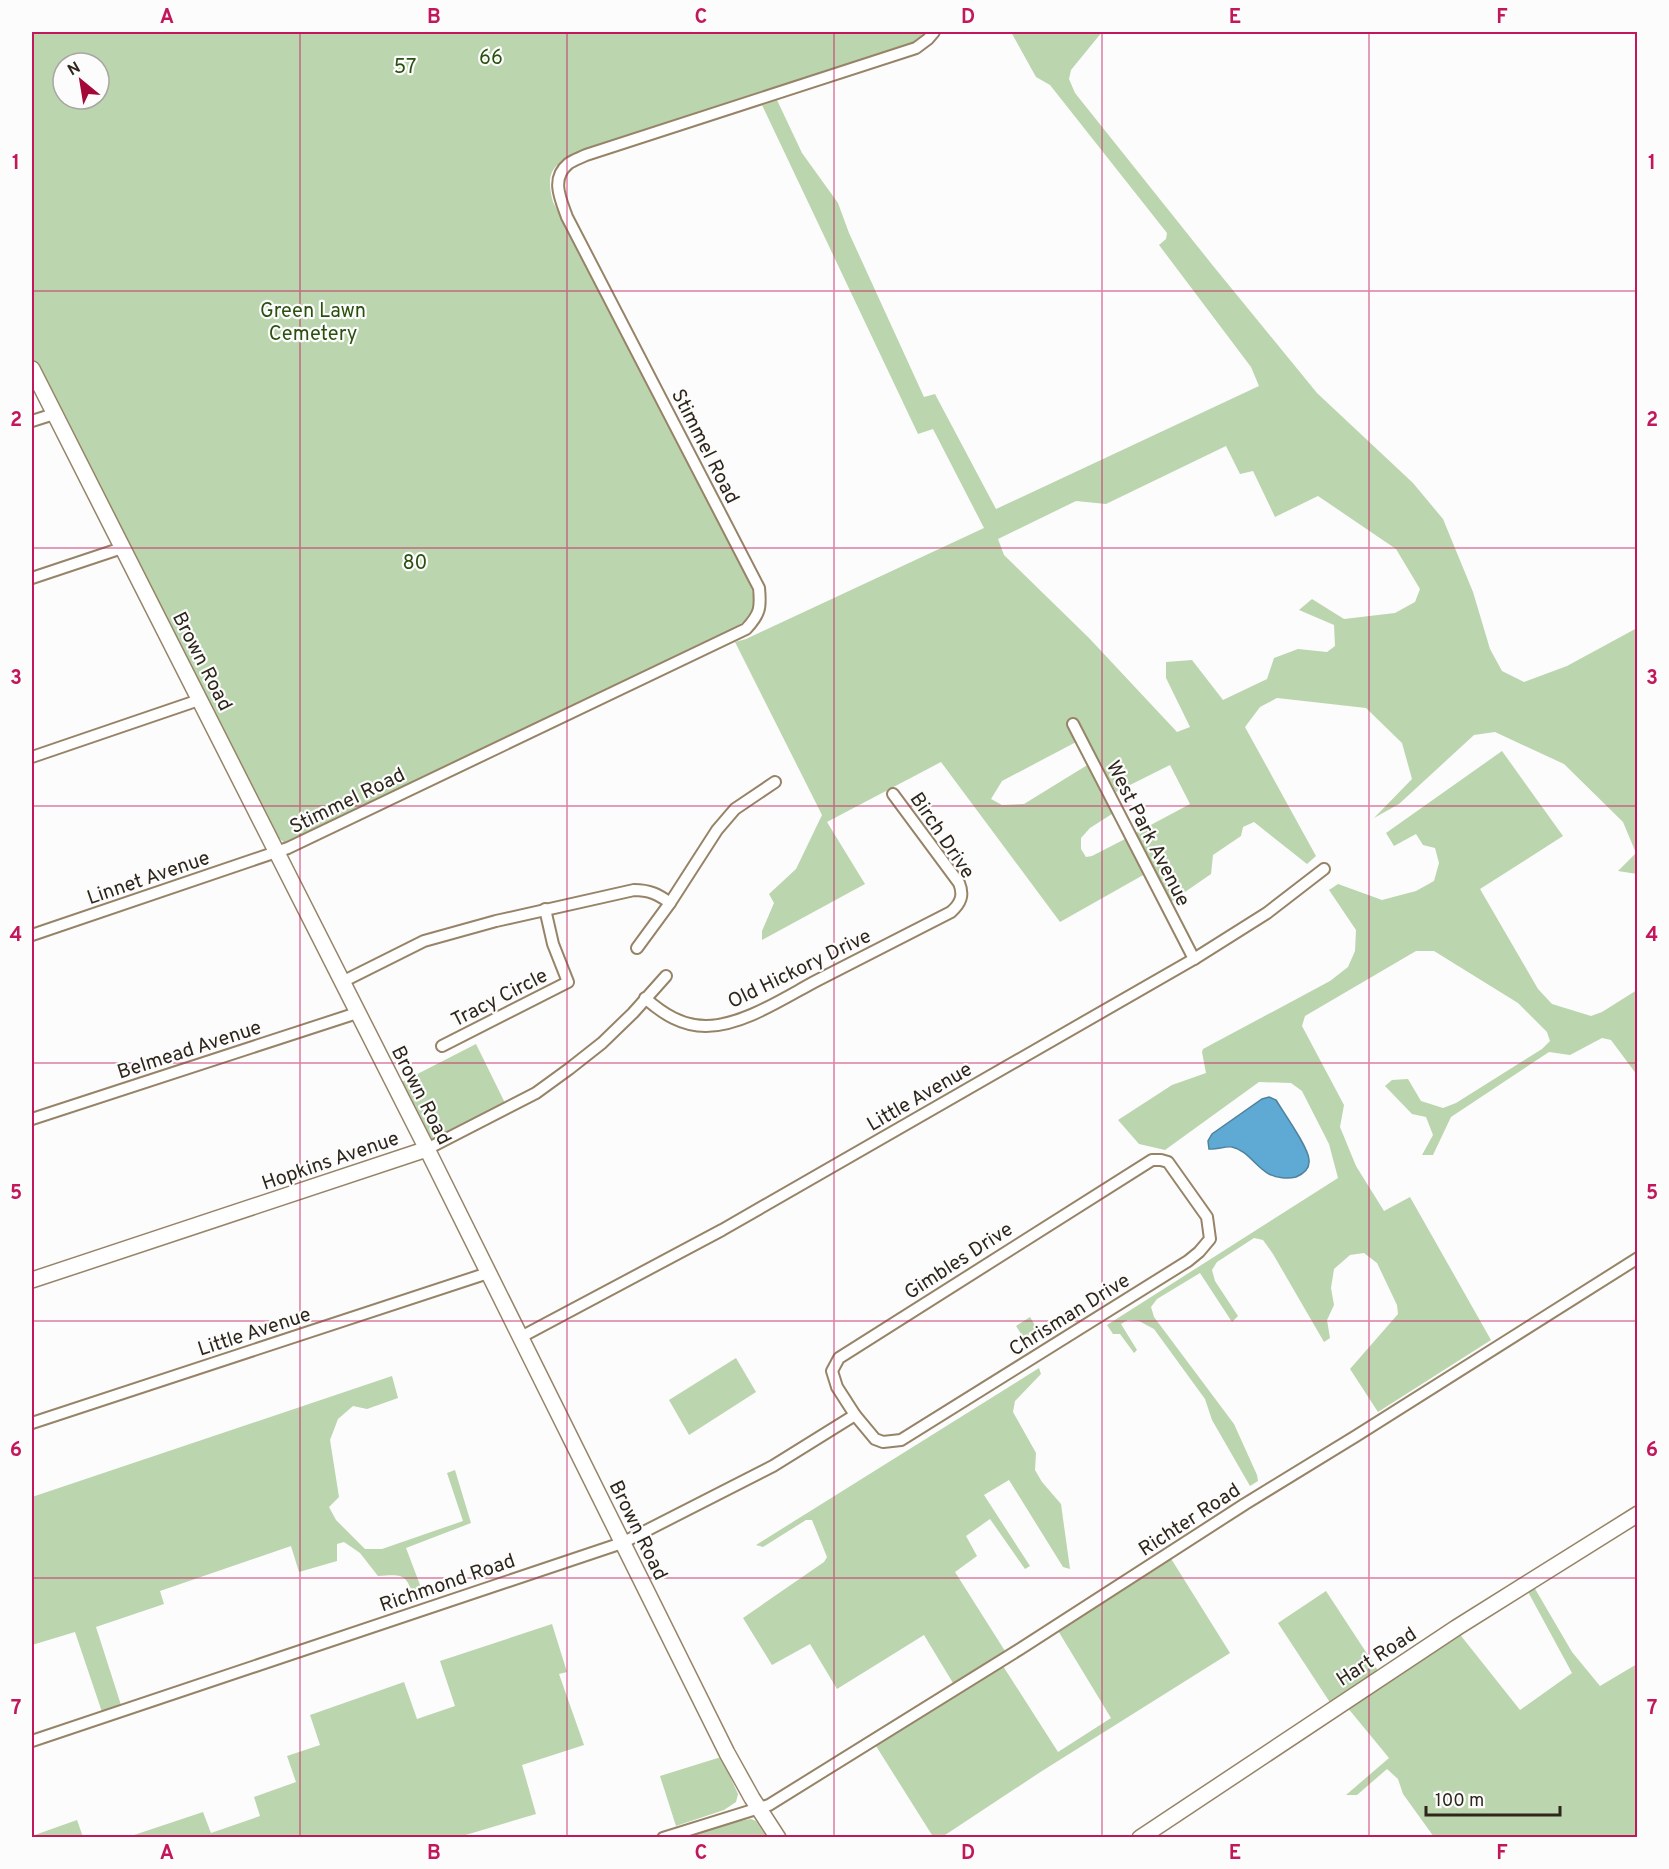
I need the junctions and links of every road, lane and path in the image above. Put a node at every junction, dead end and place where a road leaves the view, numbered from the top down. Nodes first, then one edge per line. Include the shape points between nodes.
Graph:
1 (934, 32) edge
2 (32, 369) edge
3 (54, 414) junction
4 (32, 421) edge
5 (122, 548) junction
6 (32, 578) edge
7 (199, 700) junction
8 (1073, 724) dead end
9 (32, 758) edge
10 (775, 782) dead end
11 (893, 794) dead end
12 (276, 852) junction
13 (1324, 869) dead end
14 (962, 898) joint
15 (670, 903) junction
16 (545, 909) junction
17 (32, 935) edge
18 (637, 948) dead end
19 (1194, 959) junction
20 (666, 976) dead end
21 (342, 982) junction
22 (645, 998) junction
23 (357, 1013) junction
24 (441, 1046) dead end
25 (32, 1116) edge
26 (427, 1149) junction
27 (1152, 1160) joint
28 (1638, 1258) edge
29 (488, 1273) junction
30 (32, 1281) edge
31 (521, 1338) junction
32 (855, 1415) junction
33 (32, 1423) edge
34 (1638, 1514) edge
35 (622, 1543) junction
36 (32, 1741) edge
37 (759, 1809) junction
38 (663, 1838) edge
39 (778, 1838) edge
40 (1140, 1838) edge

1 - 12 street, Stimmel Road via 916,48 586,155 568,164 558,176 558,192 567,217 759,588 761,603 756,618 739,632
2 - 3 main road, Brown Road
3 - 4 street
3 - 5 main road, Brown Road
5 - 6 street
5 - 7 main road, Brown Road
7 - 9 street
7 - 12 main road, Brown Road
8 - 19 street, West Park Avenue
10 - 15 street via 735,809
11 - 14 street, Birch Drive via 959,883
12 - 17 street, Linnet Avenue
12 - 21 main road, Brown Road
13 - 19 street, Little Avenue via 1266,913
14 - 22 street, Old Hickory Drive via 951,912 727,1024 687,1024 667,1016
15 - 16 street via 646,890 634,890
15 - 18 street
16 - 21 street via 424,941
16 - 24 street, Tracy Circle via 555,952 568,982
19 - 31 street, Little Avenue via 722,1230
20 - 22 street, Hopkins Avenue
21 - 23 main road, Brown Road
22 - 26 street, Hopkins Avenue via 602,1043 536,1093
23 - 25 street, Belmead Avenue
23 - 26 main road, Brown Road
26 - 29 main road, Brown Road
26 - 30 main road, Hopkins Avenue
27 - 32 street, Gimbles Drive via 838,1358 832,1371
27 - 32 street, Chrisman Drive via 1168,1162 1207,1217 1210,1239 1200,1252 901,1440 875,1439
28 - 37 street, Richter Road
29 - 31 main road, Brown Road
29 - 33 street, Little Avenue
31 - 35 main road, Brown Road
32 - 35 street, Richmond Road via 773,1466
34 - 40 main road, Hart Road via 1456,1628
35 - 36 street, Richmond Road
35 - 37 main road, Brown Road
37 - 38 street, Richter Road
37 - 39 main road, Brown Road

